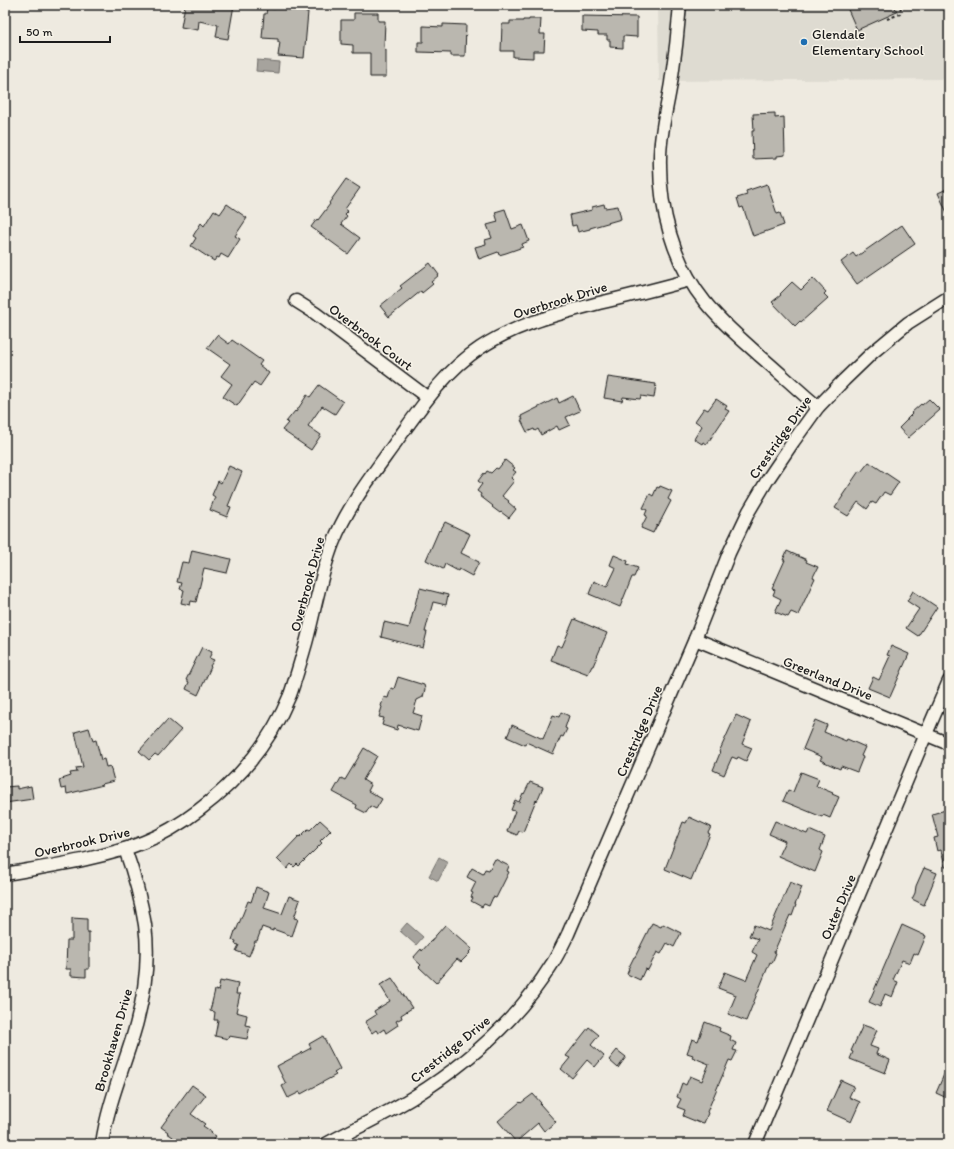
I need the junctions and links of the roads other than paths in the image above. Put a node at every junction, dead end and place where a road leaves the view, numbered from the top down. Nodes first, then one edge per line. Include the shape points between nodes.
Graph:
1 (680, 5) edge
2 (690, 280) junction
3 (949, 297) edge
4 (296, 301) dead end
5 (428, 398) junction
6 (818, 407) junction
7 (695, 639) junction
8 (949, 681) edge
9 (926, 734) junction
10 (949, 744) edge
11 (125, 849) junction
12 (5, 874) edge
13 (102, 1144) edge
14 (326, 1144) edge
15 (755, 1144) edge

1 - 2 street via 660,157 661,190 669,231
2 - 5 street, Overbrook Drive via 559,314 506,332 465,359
2 - 6 street via 722,322
3 - 6 street, Crestridge Drive via 888,339
4 - 5 street, Overbrook Court
5 - 11 street, Overbrook Drive via 365,485 341,523 322,574 292,689 262,745 236,777 179,825 144,843
6 - 7 street, Crestridge Drive via 749,511 729,553
7 - 9 street, Greerland Drive
7 - 14 street, Crestridge Drive via 568,934 553,963 523,1005 479,1048 440,1079 411,1099
8 - 9 street, Outer Drive
9 - 10 street, Greerland Drive
9 - 15 street, Outer Drive
11 - 12 street, Overbrook Drive
11 - 13 street, Brookhaven Drive via 145,927 145,972 132,1039 106,1122

